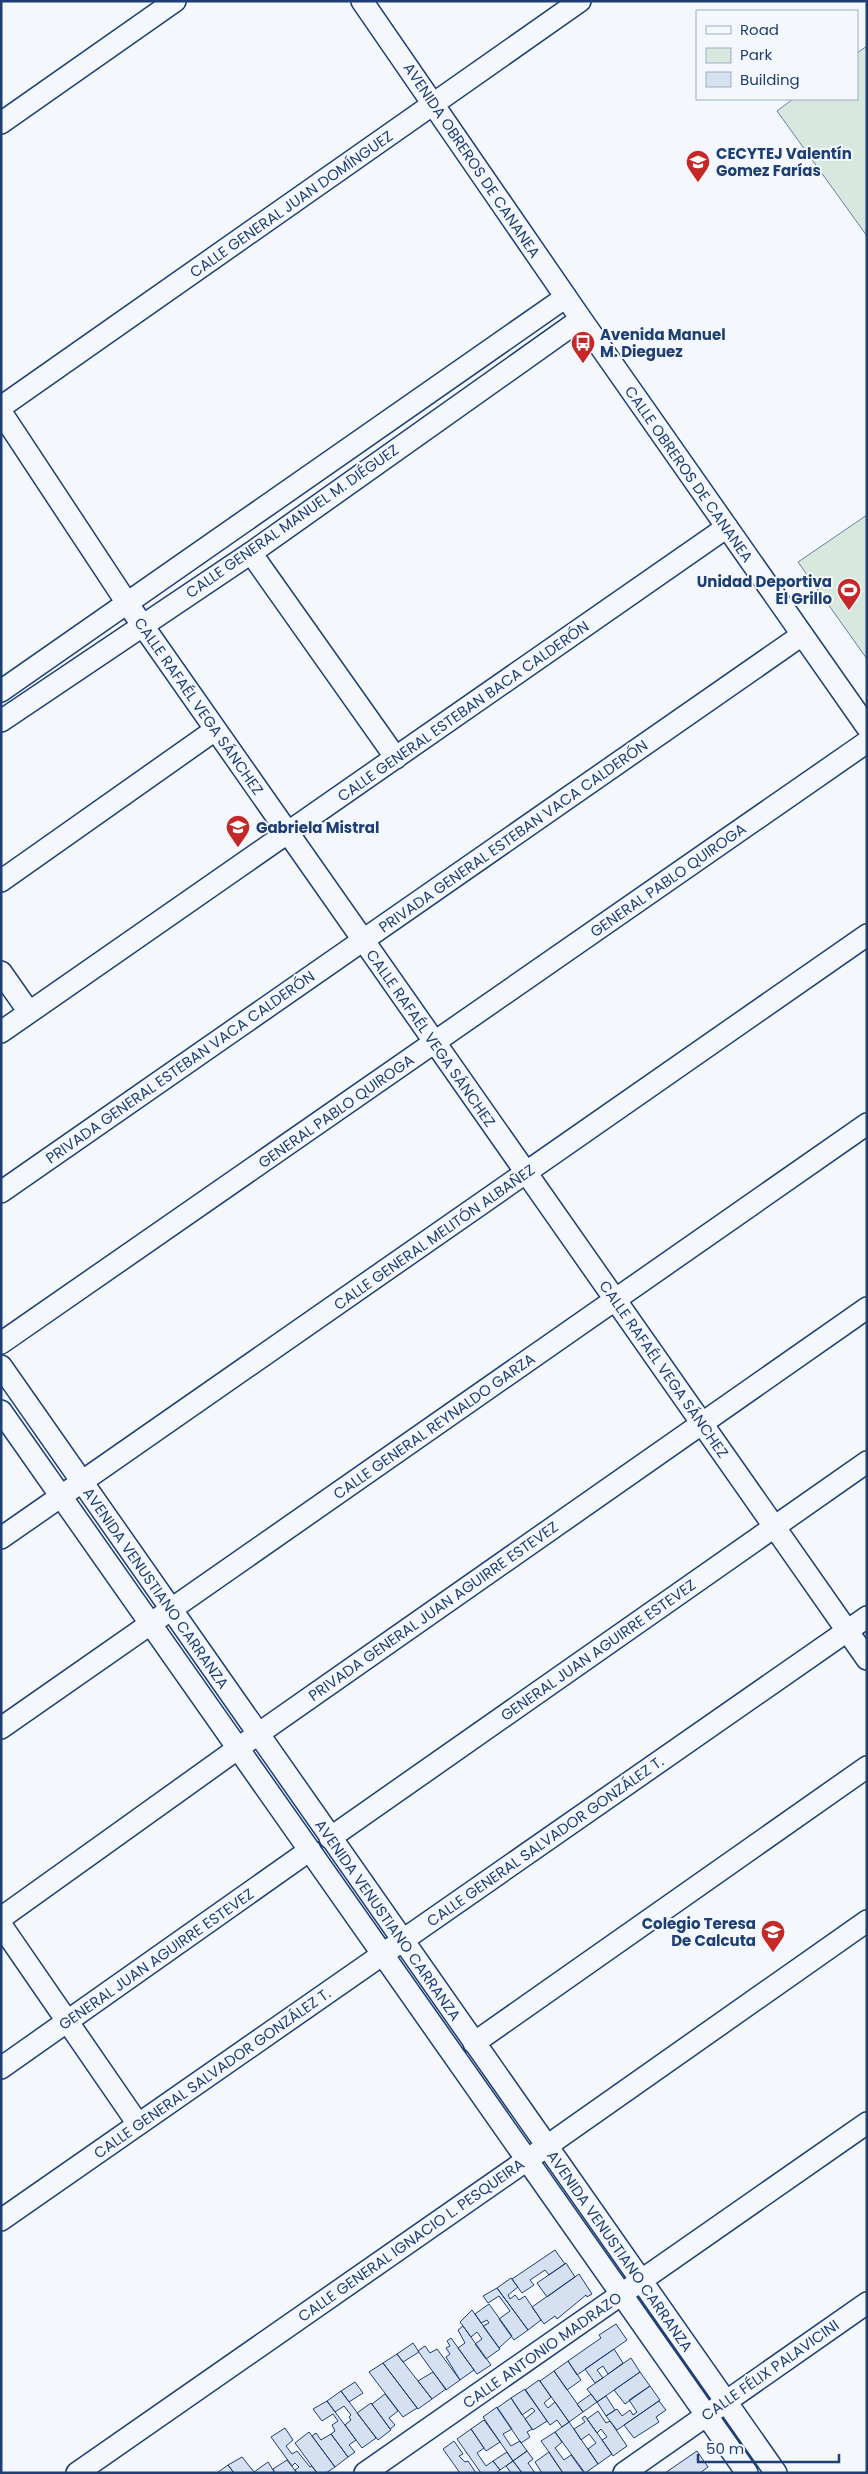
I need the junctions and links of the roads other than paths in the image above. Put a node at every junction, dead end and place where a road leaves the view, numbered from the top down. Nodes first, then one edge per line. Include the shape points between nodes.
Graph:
1 (175, 1) edge
2 (580, 1) edge
3 (368, 3) edge
4 (433, 104) junction
5 (1, 123) edge
6 (566, 297) junction
7 (581, 319) junction
8 (1, 407) edge
9 (1, 412) edge
10 (727, 527) junction
11 (250, 552) junction
12 (127, 603) junction
13 (142, 624) junction
14 (802, 635) junction
15 (1, 691) edge
16 (1, 721) edge
17 (867, 727) edge
18 (215, 730) junction
19 (867, 742) edge
20 (396, 758) junction
21 (288, 833) junction
22 (1, 881) edge
23 (867, 935) edge
24 (363, 940) junction
25 (1, 972) edge
26 (30, 1012) junction
27 (1, 1032) edge
28 (434, 1042) junction
29 (867, 1124) edge
30 (526, 1173) junction
31 (1, 1192) edge
32 (615, 1300) junction
33 (867, 1308) edge
34 (1, 1344) edge
35 (1, 1366) edge
36 (1, 1410) edge
37 (702, 1424) junction
38 (867, 1462) edge
39 (82, 1482) junction
40 (62, 1496) junction
41 (774, 1527) junction
42 (1, 1538) edge
43 (171, 1609) junction
44 (867, 1617) edge
45 (151, 1623) junction
46 (847, 1631) junction
47 (867, 1659) edge
48 (1, 1728) edge
49 (258, 1734) junction
50 (238, 1748) junction
51 (867, 1767) edge
52 (330, 1838) junction
53 (310, 1850) junction
54 (1, 1918) edge
55 (867, 1921) edge
56 (1, 1925) edge
57 (402, 1941) junction
58 (382, 1954) junction
59 (68, 2021) junction
60 (474, 2043) junction
61 (1, 2068) edge
62 (867, 2123) edge
63 (138, 2124) junction
64 (547, 2146) junction
65 (527, 2160) junction
66 (1, 2220) edge
67 (641, 2281) junction
68 (621, 2294) junction
69 (867, 2303) edge
70 (726, 2402) junction
71 (706, 2415) junction
72 (77, 2473) edge
73 (365, 2473) edge
74 (624, 2473) edge
75 (747, 2473) edge
76 (776, 2473) edge

1 - 5 street
2 - 4 street, CALLE GENERAL JUAN DOMÍNGUEZ
3 - 4 street, AVENIDA OBREROS DE CANANEA
4 - 6 street, AVENIDA OBREROS DE CANANEA
4 - 8 street, CALLE GENERAL JUAN DOMÍNGUEZ
6 - 7 street, AVENIDA OBREROS DE CANANEA
6 - 12 street, CALLE GENERAL MANUEL M. DIÉGUEZ
7 - 10 street, CALLE OBREROS DE CANANEA
7 - 11 street, CALLE GENERAL MANUEL M. DIÉGUEZ
9 - 12 street, CALLE RAFAÉL VEGA SÁNCHEZ
10 - 14 street, CALLE OBREROS DE CANANEA
10 - 20 street, CALLE GENERAL ESTEBAN BACA CALDERÓN
11 - 13 street, CALLE GENERAL MANUEL M. DIÉGUEZ
11 - 20 street
12 - 13 street, CALLE RAFAÉL VEGA SÁNCHEZ
12 - 15 street, CALLE GENERAL MANUEL M. DIÉGUEZ
13 - 16 street, CALLE GENERAL MANUEL M. DIÉGUEZ
13 - 18 street, CALLE RAFAÉL VEGA SÁNCHEZ
14 - 17 street, CALLE OBREROS DE CANANEA
14 - 24 street, PRIVADA GENERAL ESTEBAN VACA CALDERÓN
18 - 21 street, CALLE RAFAÉL VEGA SÁNCHEZ
18 - 22 street
19 - 28 street, GENERAL PABLO QUIROGA
20 - 21 street, CALLE GENERAL ESTEBAN BACA CALDERÓN
21 - 24 street, CALLE RAFAÉL VEGA SÁNCHEZ
21 - 26 street, CALLE GENERAL ESTEBAN BACA CALDERÓN
23 - 30 street, CALLE GENERAL MELITÓN ALBAÑEZ
24 - 28 street, CALLE RAFAÉL VEGA SÁNCHEZ
24 - 31 street, PRIVADA GENERAL ESTEBAN VACA CALDERÓN
25 - 26 street
26 - 27 street, CALLE GENERAL ESTEBAN BACA CALDERÓN
28 - 30 street, CALLE RAFAÉL VEGA SÁNCHEZ
28 - 34 street, GENERAL PABLO QUIROGA
29 - 32 street, CALLE GENERAL REYNALDO GARZA
30 - 32 street, CALLE RAFAÉL VEGA SÁNCHEZ
30 - 39 street, CALLE GENERAL MELITÓN ALBAÑEZ
32 - 37 street, CALLE RAFAÉL VEGA SÁNCHEZ
32 - 43 street, CALLE GENERAL REYNALDO GARZA
33 - 37 street, PRIVADA GENERAL JUAN AGUIRRE ESTEVEZ
35 - 39 street, AVENIDA VENUSTIANO CARRANZA
36 - 40 street, AVENIDA VENUSTIANO CARRANZA
37 - 41 street, CALLE RAFAÉL VEGA SÁNCHEZ
37 - 49 street, PRIVADA GENERAL JUAN AGUIRRE ESTEVEZ
38 - 41 street, GENERAL JUAN AGUIRRE ESTEVEZ
39 - 40 street, CALLE GENERAL MELITÓN ALBAÑEZ
39 - 43 street, AVENIDA VENUSTIANO CARRANZA
40 - 42 street, CALLE GENERAL MELITÓN ALBAÑEZ
40 - 45 street, AVENIDA VENUSTIANO CARRANZA
41 - 46 street, CALLE RAFAÉL VEGA SÁNCHEZ
41 - 52 street, GENERAL JUAN AGUIRRE ESTEVEZ
43 - 45 street, CALLE GENERAL REYNALDO GARZA
43 - 49 street, AVENIDA VENUSTIANO CARRANZA
44 - 46 street, CALLE GENERAL SALVADOR GONZÁLEZ T.
45 - 48 street, CALLE GENERAL REYNALDO GARZA
45 - 50 street, AVENIDA VENUSTIANO CARRANZA
46 - 47 street, CALLE RAFAÉL VEGA SÁNCHEZ
46 - 57 street, CALLE GENERAL SALVADOR GONZÁLEZ T.
49 - 50 street, PRIVADA GENERAL JUAN AGUIRRE ESTEVEZ
49 - 52 street, AVENIDA VENUSTIANO CARRANZA
50 - 53 street, AVENIDA VENUSTIANO CARRANZA
50 - 54 street, PRIVADA GENERAL JUAN AGUIRRE ESTEVEZ
51 - 60 street
52 - 57 street, AVENIDA VENUSTIANO CARRANZA
53 - 58 street, AVENIDA VENUSTIANO CARRANZA
53 - 59 street, GENERAL JUAN AGUIRRE ESTEVEZ
55 - 64 street, CALLE GENERAL IGNACIO L. PESQUEIRA
56 - 59 street
57 - 58 street, CALLE GENERAL SALVADOR GONZÁLEZ T.
57 - 60 street, AVENIDA VENUSTIANO CARRANZA
58 - 63 street, CALLE GENERAL SALVADOR GONZÁLEZ T.
58 - 65 street, AVENIDA VENUSTIANO CARRANZA
59 - 61 street, GENERAL JUAN AGUIRRE ESTEVEZ
59 - 63 street
60 - 64 street, AVENIDA VENUSTIANO CARRANZA
62 - 67 street, CALLE ANTONIO MADRAZO
63 - 66 street, CALLE GENERAL SALVADOR GONZÁLEZ T.
64 - 65 street, CALLE GENERAL IGNACIO L. PESQUEIRA
64 - 67 street, AVENIDA VENUSTIANO CARRANZA
65 - 68 street, AVENIDA VENUSTIANO CARRANZA
65 - 72 street, CALLE GENERAL IGNACIO L. PESQUEIRA
67 - 68 street, CALLE ANTONIO MADRAZO
67 - 70 street, AVENIDA VENUSTIANO CARRANZA
68 - 71 street, AVENIDA VENUSTIANO CARRANZA
68 - 73 street, CALLE ANTONIO MADRAZO
69 - 70 street, CALLE FÉLIX PALAVICINI
70 - 71 street, CALLE FÉLIX PALAVICINI
70 - 76 street, AVENIDA VENUSTIANO CARRANZA
71 - 74 street, CALLE FÉLIX PALAVICINI
71 - 75 street, AVENIDA VENUSTIANO CARRANZA

